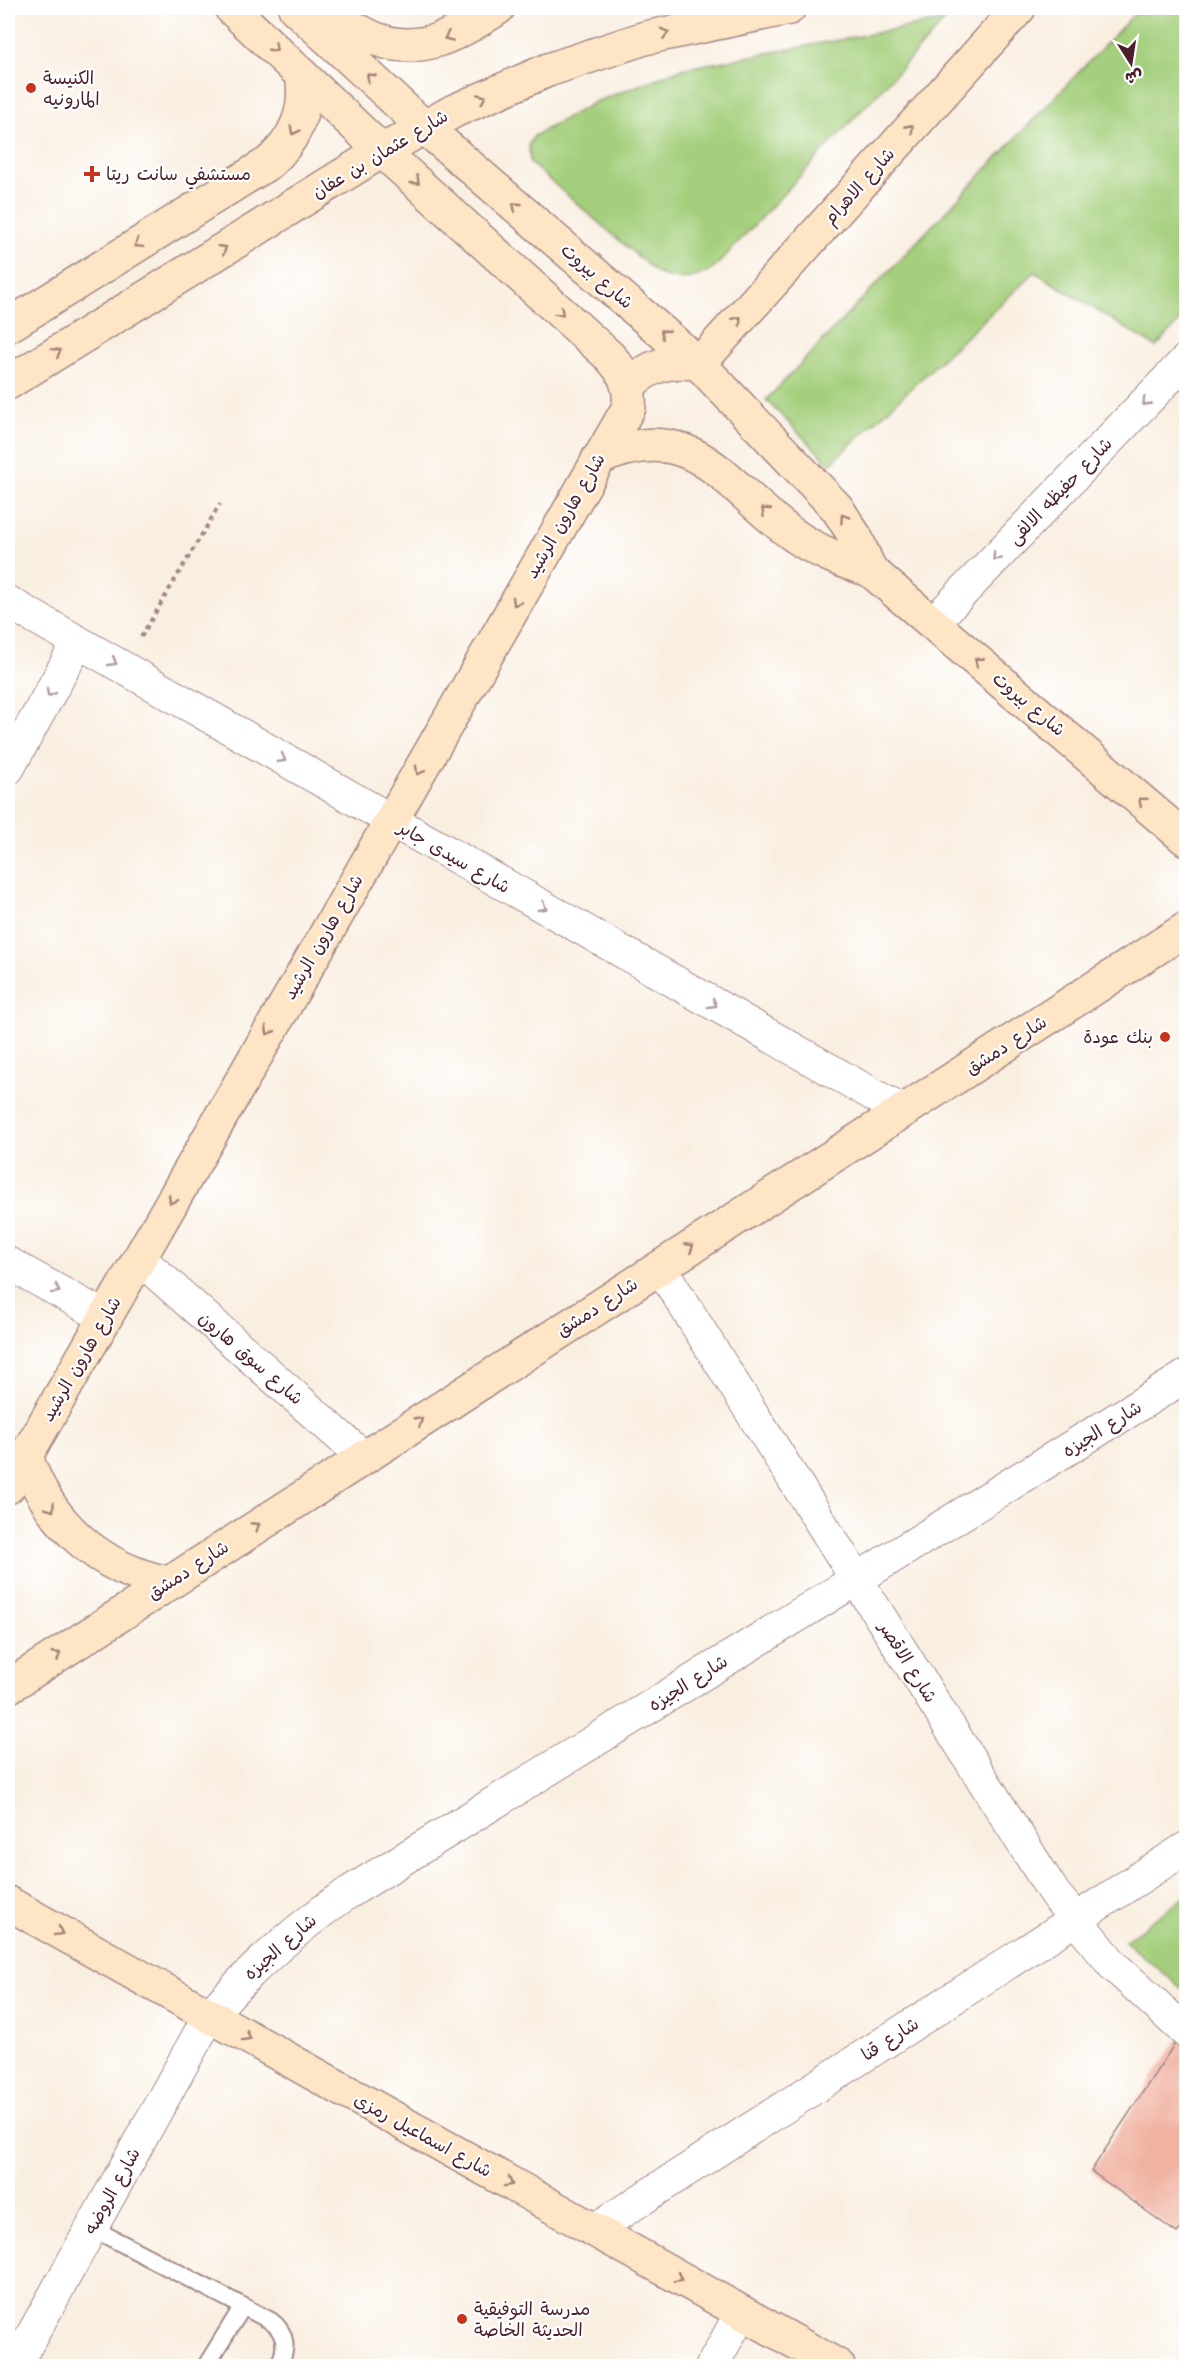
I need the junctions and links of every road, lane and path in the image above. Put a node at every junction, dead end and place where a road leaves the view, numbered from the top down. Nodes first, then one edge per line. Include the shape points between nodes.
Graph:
1 (231, 8) edge
2 (295, 8) edge
3 (311, 8) edge
4 (498, 8) edge
5 (789, 8) edge
6 (1019, 8) edge
7 (302, 75) junction
8 (423, 126) junction
9 (382, 151) junction
10 (8, 326) edge
11 (1186, 360) edge
12 (699, 364) junction
13 (8, 383) edge
14 (629, 386) junction
15 (597, 459) junction
16 (220, 504) dead end
17 (870, 570) junction
18 (8, 602) edge
19 (933, 622) junction
20 (78, 642) junction
21 (123, 668) junction
22 (8, 769) edge
23 (390, 820) junction
24 (1186, 839) edge
25 (1186, 929) edge
26 (902, 1111) junction
27 (139, 1258) junction
28 (8, 1263) edge
29 (660, 1267) junction
30 (105, 1317) junction
31 (1186, 1377) edge
32 (26, 1456) junction
33 (363, 1457) junction
34 (8, 1488) edge
35 (856, 1580) junction
36 (168, 1583) junction
37 (8, 1687) edge
38 (1186, 1848) edge
39 (8, 1903) edge
40 (1074, 1921) junction
41 (209, 2016) junction
42 (1186, 2032) edge
43 (92, 2228) junction
44 (594, 2230) junction
45 (243, 2306) junction
46 (741, 2313) junction
47 (15, 2367) edge
48 (206, 2367) edge
49 (278, 2367) edge
50 (712, 2367) edge
51 (838, 2367) edge

1 -> 7 street
8 -> 2 street, شارع بيروت
4 -> 3 street via 441,41 405,45 370,36
8 -> 5 street, شارع عثمان بن عفان via 580,58 678,30
12 -> 6 street, شارع الاهرام
7 - 9 street
7 -> 10 street via 304,99 299,123 270,162
8 - 9 street, شارع عثمان بن عفان
12 -> 8 street, شارع بيروت
13 -> 9 street, شارع عثمان بن عفان
9 -> 14 street via 609,356
11 -> 19 street, شارع حفيظه الالفى
12 - 14 street via 661,364 643,372
17 -> 12 street, شارع بيروت via 837,508
14 - 15 street, شارع هارون الرشيد via 625,418
17 -> 15 street, شارع بيروت via 795,537 719,469 680,449 652,445 624,448
15 -> 23 street, شارع هارون الرشيد
16 - 21 path
17 - 19 street, شارع بيروت
18 - 20 street, شارع سيدى جابر
24 -> 19 street, شارع بيروت
20 -> 21 street, شارع سيدى جابر
20 -> 22 street
21 -> 23 street, شارع سيدى جابر
23 -> 26 street, شارع سيدى جابر
23 -> 27 street, شارع هارون الرشيد
25 - 26 street, شارع دمشق
29 -> 26 street, شارع دمشق
27 - 30 street, شارع هارون الرشيد
27 - 33 street, شارع سوق هارون
28 -> 30 street
33 -> 29 street, شارع دمشق
29 - 35 street, شارع الاقصر
30 - 32 street, شارع هارون الرشيد
31 - 35 street, شارع الجيزه
32 - 34 street, شارع هارون الرشيد
32 -> 36 street via 44,1498 72,1535 110,1563
36 -> 33 street, شارع دمشق
35 - 40 street, شارع الاقصر
35 - 41 street, شارع الجيزه via 348,1893 274,1949
37 -> 36 street, شارع دمشق
38 - 40 street, شارع قنا
39 -> 41 street, شارع اسماعيل رمزى
40 - 42 street, شارع الاقصر via 1128,1981
40 - 44 street, شارع قنا
41 - 43 street, شارع الروضه
41 -> 44 street, شارع اسماعيل رمزى
43 - 45 lane
43 - 47 street, شارع الروضه
44 -> 46 street, شارع اسماعيل رمزى
45 - 48 lane
45 - 49 lane via 279,2327 285,2348
46 - 50 street
46 - 51 street, شارع اسماعيل رمزى

